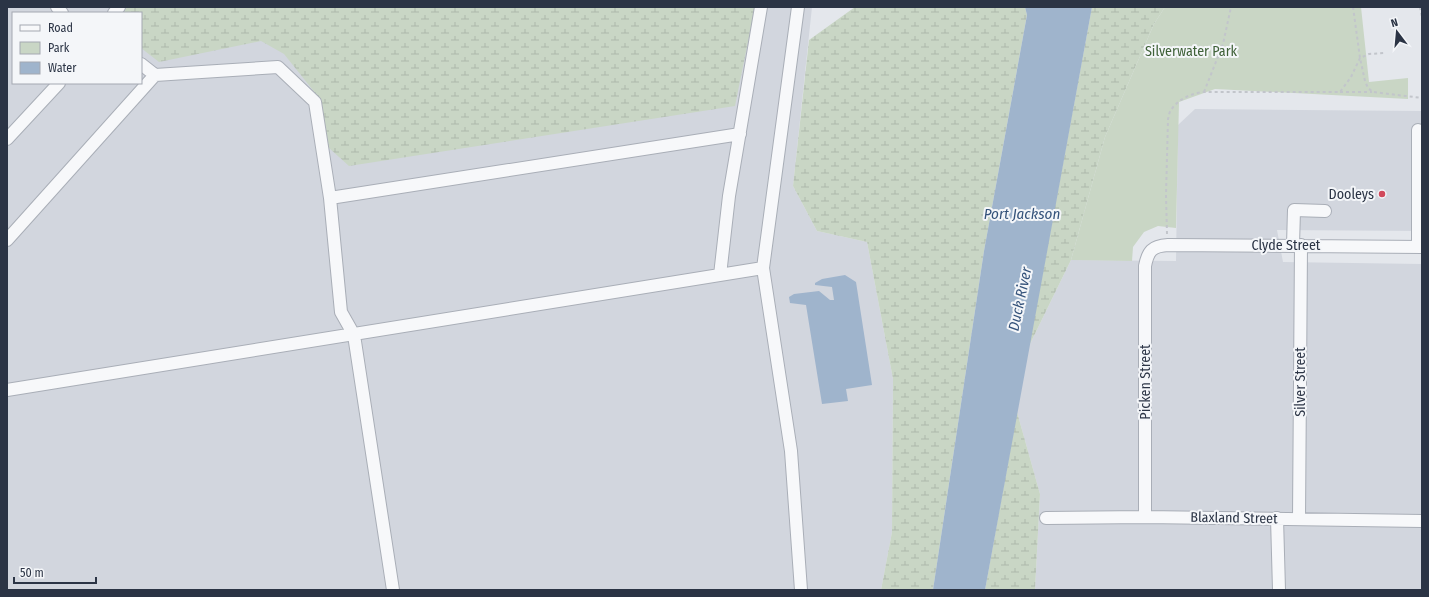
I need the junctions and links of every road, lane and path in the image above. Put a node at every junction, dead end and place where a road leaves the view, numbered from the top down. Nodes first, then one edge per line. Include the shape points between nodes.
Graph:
1 (760, 7) edge
2 (798, 7) edge
3 (1231, 7) edge
4 (1353, 7) edge
5 (1420, 7) edge
6 (1422, 17) edge
7 (1384, 53) dead end
8 (1360, 58) junction
9 (142, 65) edge
10 (155, 75) junction
11 (58, 84) edge
12 (1204, 92) junction
13 (1340, 92) junction
14 (1373, 92) junction
15 (1422, 98) edge
16 (1418, 130) dead end
17 (740, 134) junction
18 (7, 139) edge
19 (330, 198) junction
20 (1325, 211) dead end
21 (7, 240) edge
22 (1168, 245) junction
23 (1297, 245) junction
24 (1420, 247) edge
25 (1152, 250) joint
26 (763, 268) junction
27 (720, 275) junction
28 (354, 335) junction
29 (7, 390) edge
30 (1145, 517) junction
31 (1046, 518) dead end
32 (1277, 518) junction
33 (1298, 519) junction
34 (1422, 521) edge
35 (393, 590) edge
36 (801, 590) edge
37 (1280, 590) edge

1 - 17 street
2 - 26 street
3 - 12 path via 1223,44
4 - 8 path
5 - 6 path
7 - 8 path via 1369,54
8 - 13 path
8 - 14 path via 1365,81
9 - 10 street
10 - 19 street via 278,67 315,102
10 - 21 street
11 - 18 street
12 - 13 path
12 - 22 path via 1195,92 1183,99 1171,110 1168,119
13 - 14 path
14 - 15 path
16 - 24 street
17 - 19 street
17 - 27 street via 729,196
19 - 28 street via 341,312
20 - 23 street, Silver Street via 1294,210
22 - 23 street, Clyde Street
22 - 25 street, Clyde Street via 1158,246
23 - 24 street, Clyde Street
23 - 33 street, Silver Street
25 - 30 street, Picken Street via 1147,255 1145,266
26 - 27 street
26 - 36 street via 791,451
27 - 28 street
28 - 29 street
28 - 35 street
30 - 31 street, Blaxland Street
30 - 32 street, Blaxland Street
32 - 33 street, Blaxland Street
32 - 37 street
33 - 34 street, Blaxland Street

